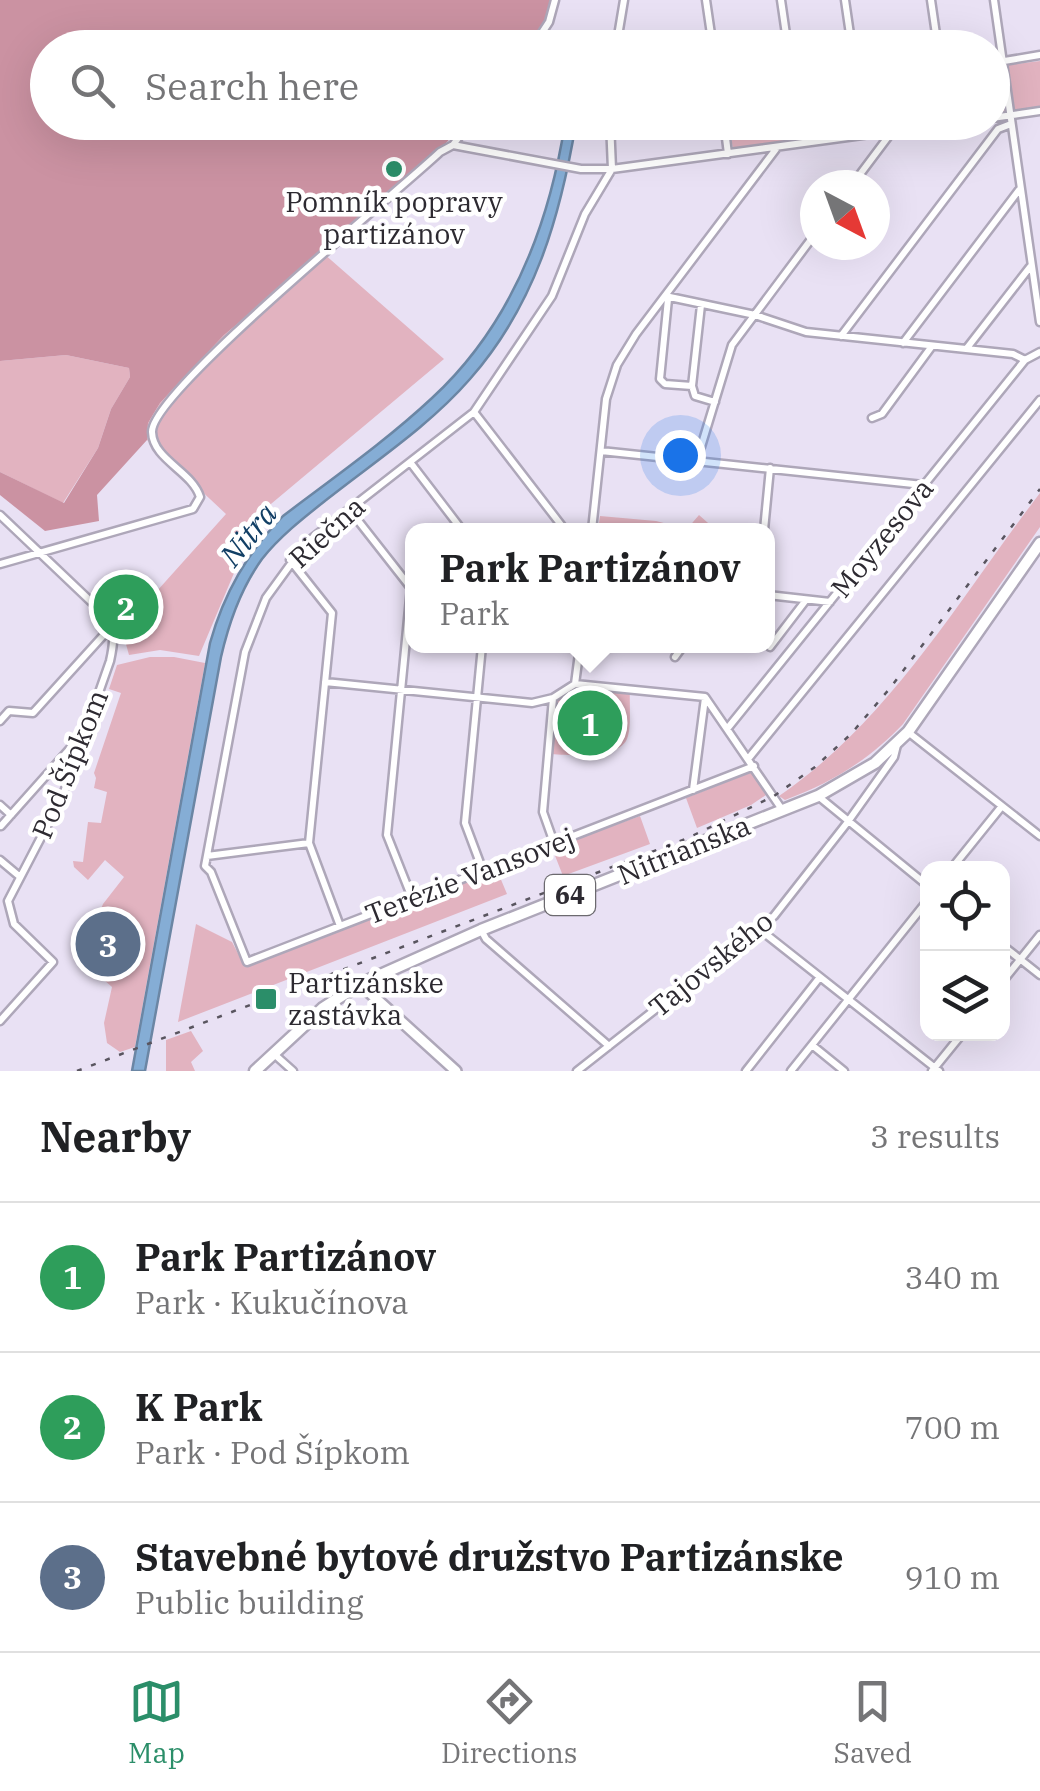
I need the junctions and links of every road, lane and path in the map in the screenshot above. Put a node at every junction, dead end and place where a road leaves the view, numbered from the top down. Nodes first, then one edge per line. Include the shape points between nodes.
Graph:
1 (555, 0) edge
2 (624, 0) edge
3 (706, 0) edge
4 (781, 0) edge
5 (845, 0) edge
6 (931, 0) edge
7 (994, 0) edge
8 (544, 30) edge
9 (619, 30) edge
10 (710, 30) edge
11 (785, 30) edge
12 (849, 30) edge
13 (935, 30) edge
14 (998, 30) edge
15 (1040, 56) edge
16 (1010, 60) edge
17 (1040, 111) edge
18 (1010, 120) joint
19 (457, 140) edge
20 (611, 140) edge
21 (726, 140) edge
22 (834, 140) edge
23 (886, 140) edge
24 (989, 140) edge
25 (454, 145) junction
26 (776, 148) junction
27 (728, 154) junction
28 (612, 169) junction
29 (863, 170) edge
30 (1020, 190) junction
31 (800, 254) edge
32 (1030, 267) junction
33 (667, 298) junction
34 (701, 305) junction
35 (754, 315) junction
36 (1040, 322) edge
37 (840, 337) junction
38 (903, 343) junction
39 (932, 346) junction
40 (966, 349) junction
41 (1040, 352) edge
42 (1026, 360) junction
43 (692, 386) junction
44 (1040, 400) edge
45 (715, 402) junction
46 (474, 412) junction
47 (872, 418) dead end
48 (601, 450) junction
49 (697, 460) junction
50 (410, 462) junction
51 (770, 468) junction
52 (924, 485) junction
53 (349, 509) junction
54 (0, 516) edge
55 (457, 523) edge
56 (561, 523) edge
57 (593, 523) edge
58 (765, 523) edge
59 (1040, 542) edge
60 (31, 544) junction
61 (40, 552) junction
62 (29, 555) junction
63 (290, 560) junction
64 (0, 564) edge
65 (405, 580) edge
66 (775, 596) edge
67 (807, 599) junction
68 (830, 602) junction
69 (112, 626) junction
70 (775, 641) edge
71 (405, 649) edge
72 (481, 653) edge
73 (579, 653) edge
74 (677, 653) edge
75 (674, 656) dead end
76 (325, 682) junction
77 (575, 684) junction
78 (401, 690) junction
79 (705, 697) junction
80 (477, 698) junction
81 (553, 698) junction
82 (0, 721) edge
83 (728, 729) junction
84 (88, 730) junction
85 (908, 732) junction
86 (898, 744) junction
87 (748, 758) junction
88 (754, 766) junction
89 (693, 790) junction
90 (818, 796) junction
91 (0, 806) edge
92 (1002, 806) junction
93 (782, 811) junction
94 (11, 815) junction
95 (848, 822) junction
96 (1, 826) edge
97 (1040, 836) edge
98 (554, 843) junction
99 (309, 844) junction
100 (207, 856) junction
101 (0, 860) edge
102 (958, 861) edge
103 (484, 870) junction
104 (18, 876) junction
105 (920, 880) edge
106 (412, 898) junction
107 (920, 910) edge
108 (340, 926) junction
109 (758, 928) junction
110 (481, 930) junction
111 (1040, 935) edge
112 (1010, 951) edge
113 (1020, 959) junction
114 (1010, 972) edge
115 (1040, 975) edge
116 (820, 977) junction
117 (360, 984) junction
118 (848, 1000) junction
119 (0, 1022) edge
120 (957, 1041) edge
121 (812, 1045) junction
122 (609, 1046) junction
123 (274, 1054) junction
124 (935, 1070) edge
125 (255, 1071) edge
126 (294, 1071) edge
127 (456, 1071) edge
128 (578, 1071) edge
129 (746, 1071) edge
130 (791, 1071) edge
131 (844, 1071) edge

1 - 8 street
2 - 9 street
3 - 10 street
4 - 11 street
5 - 12 street
6 - 13 street
7 - 14 street
15 - 16 street
17 - 18 street
18 - 30 street
19 - 25 street
20 - 28 street
21 - 27 street
22 - 26 street
23 - 29 street
24 - 37 street
25 - 28 street
25 - 61 street via 253,315 154,420 158,450 196,484 200,497 193,509
26 - 27 street
26 - 33 street
27 - 28 street
28 - 46 street, Riečna via 585,214 552,296
30 - 32 street
30 - 38 street
31 - 35 street
32 - 36 street
32 - 40 street
33 - 34 street
33 - 43 street via 660,379
33 - 48 street via 617,365
34 - 35 street
34 - 43 street
35 - 37 street
35 - 45 street via 732,345
37 - 38 street
38 - 39 street
39 - 40 street
39 - 47 street via 882,414
40 - 42 street
41 - 42 street, Moyzesova
42 - 52 street, Moyzesova
43 - 45 street via 695,396
44 - 87 street
45 - 49 street
46 - 50 street, Riečna
46 - 56 street
48 - 49 street
48 - 57 street
49 - 51 street
50 - 53 street, Riečna
50 - 55 street
51 - 52 street
51 - 58 street
52 - 68 street, Moyzesova
53 - 63 street, Riečna
53 - 65 street
54 - 60 street
59 - 85 main road, Nitrianska / 64
60 - 61 street
60 - 62 street
61 - 62 street
61 - 69 street
62 - 64 street
63 - 76 street via 332,613
63 - 100 street, Riečna via 249,638
66 - 67 street
67 - 68 street
67 - 70 street
68 - 83 street, Moyzesova
69 - 82 street via 33,713 8,711
69 - 84 street, Pod Šípkom via 110,661
71 - 78 street
72 - 80 street
73 - 77 street
74 - 75 street
76 - 78 street
76 - 99 street
77 - 79 street
77 - 81 street
78 - 80 street
78 - 106 street via 387,835
79 - 83 street
79 - 89 street
80 - 81 street
80 - 103 street via 465,823
81 - 98 street via 543,812
83 - 87 street
84 - 94 street
84 - 104 street, Pod Šípkom via 54,815
85 - 86 main road, Nitrianska / 64
85 - 92 street
86 - 90 main road, Nitrianska / 64
86 - 95 street, Tajovského
87 - 88 street
88 - 89 street, Terézie Vansovej
88 - 93 street
89 - 98 street, Terézie Vansovej
90 - 93 main road, Nitrianska / 64
90 - 95 street
91 - 94 street
92 - 97 street
92 - 102 street
93 - 110 main road, Nitrianska / 64
94 - 96 street
95 - 105 street
95 - 109 street, Tajovského
98 - 103 street, Terézie Vansovej
99 - 100 street
99 - 108 street
100 - 108 street, Terézie Vansovej via 247,962
101 - 104 street
103 - 106 street, Terézie Vansovej
104 - 119 street, Pod Šípkom via 9,914 52,962
106 - 108 street, Terézie Vansovej
107 - 118 street
109 - 116 street
109 - 122 street, Tajovského
110 - 117 main road, Nitrianska / 64
110 - 122 street
111 - 113 street
112 - 113 street
113 - 114 street
113 - 115 street
116 - 118 street
116 - 129 street
117 - 123 main road, Nitrianska / 64
117 - 127 street
118 - 121 street
118 - 124 street
120 - 124 street
121 - 130 street
121 - 131 street
122 - 128 street, Tajovského
123 - 125 main road, Nitrianska / 64
123 - 126 street

